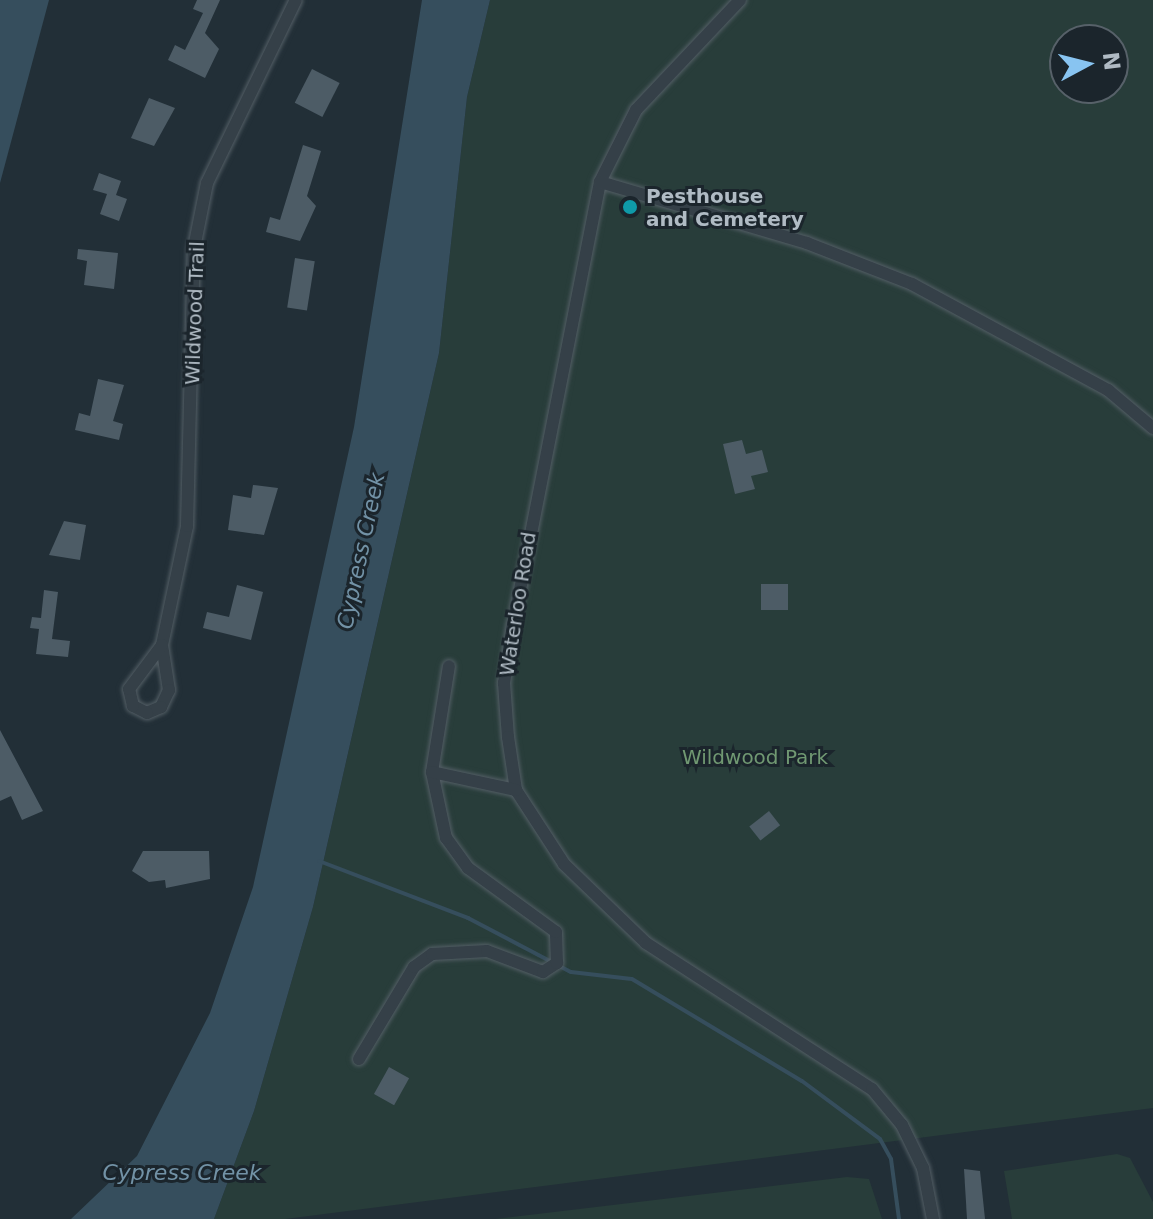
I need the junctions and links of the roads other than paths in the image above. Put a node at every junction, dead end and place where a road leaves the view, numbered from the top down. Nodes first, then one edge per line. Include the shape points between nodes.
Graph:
1 (296, 0) edge
2 (740, 0) edge
3 (600, 182) junction
4 (1153, 428) edge
5 (162, 645) junction
6 (449, 666) dead end
7 (432, 772) junction
8 (516, 790) junction
9 (359, 1059) dead end
10 (933, 1219) edge

1 - 5 street, Wildwood Trail via 207,183 193,262 187,526
2 - 3 street, Waterloo Road via 636,110
3 - 4 street via 807,243 912,284 1108,390
3 - 8 street, Waterloo Road via 571,302 504,683
5 - 5 street via 129,689 133,706 147,713 161,707 169,690
6 - 7 street
7 - 8 street
7 - 9 street via 446,838 478,877 556,932 557,963 543,972 487,951 432,954 399,988
8 - 10 street, Waterloo Road via 564,864 646,943 872,1089 923,1168

